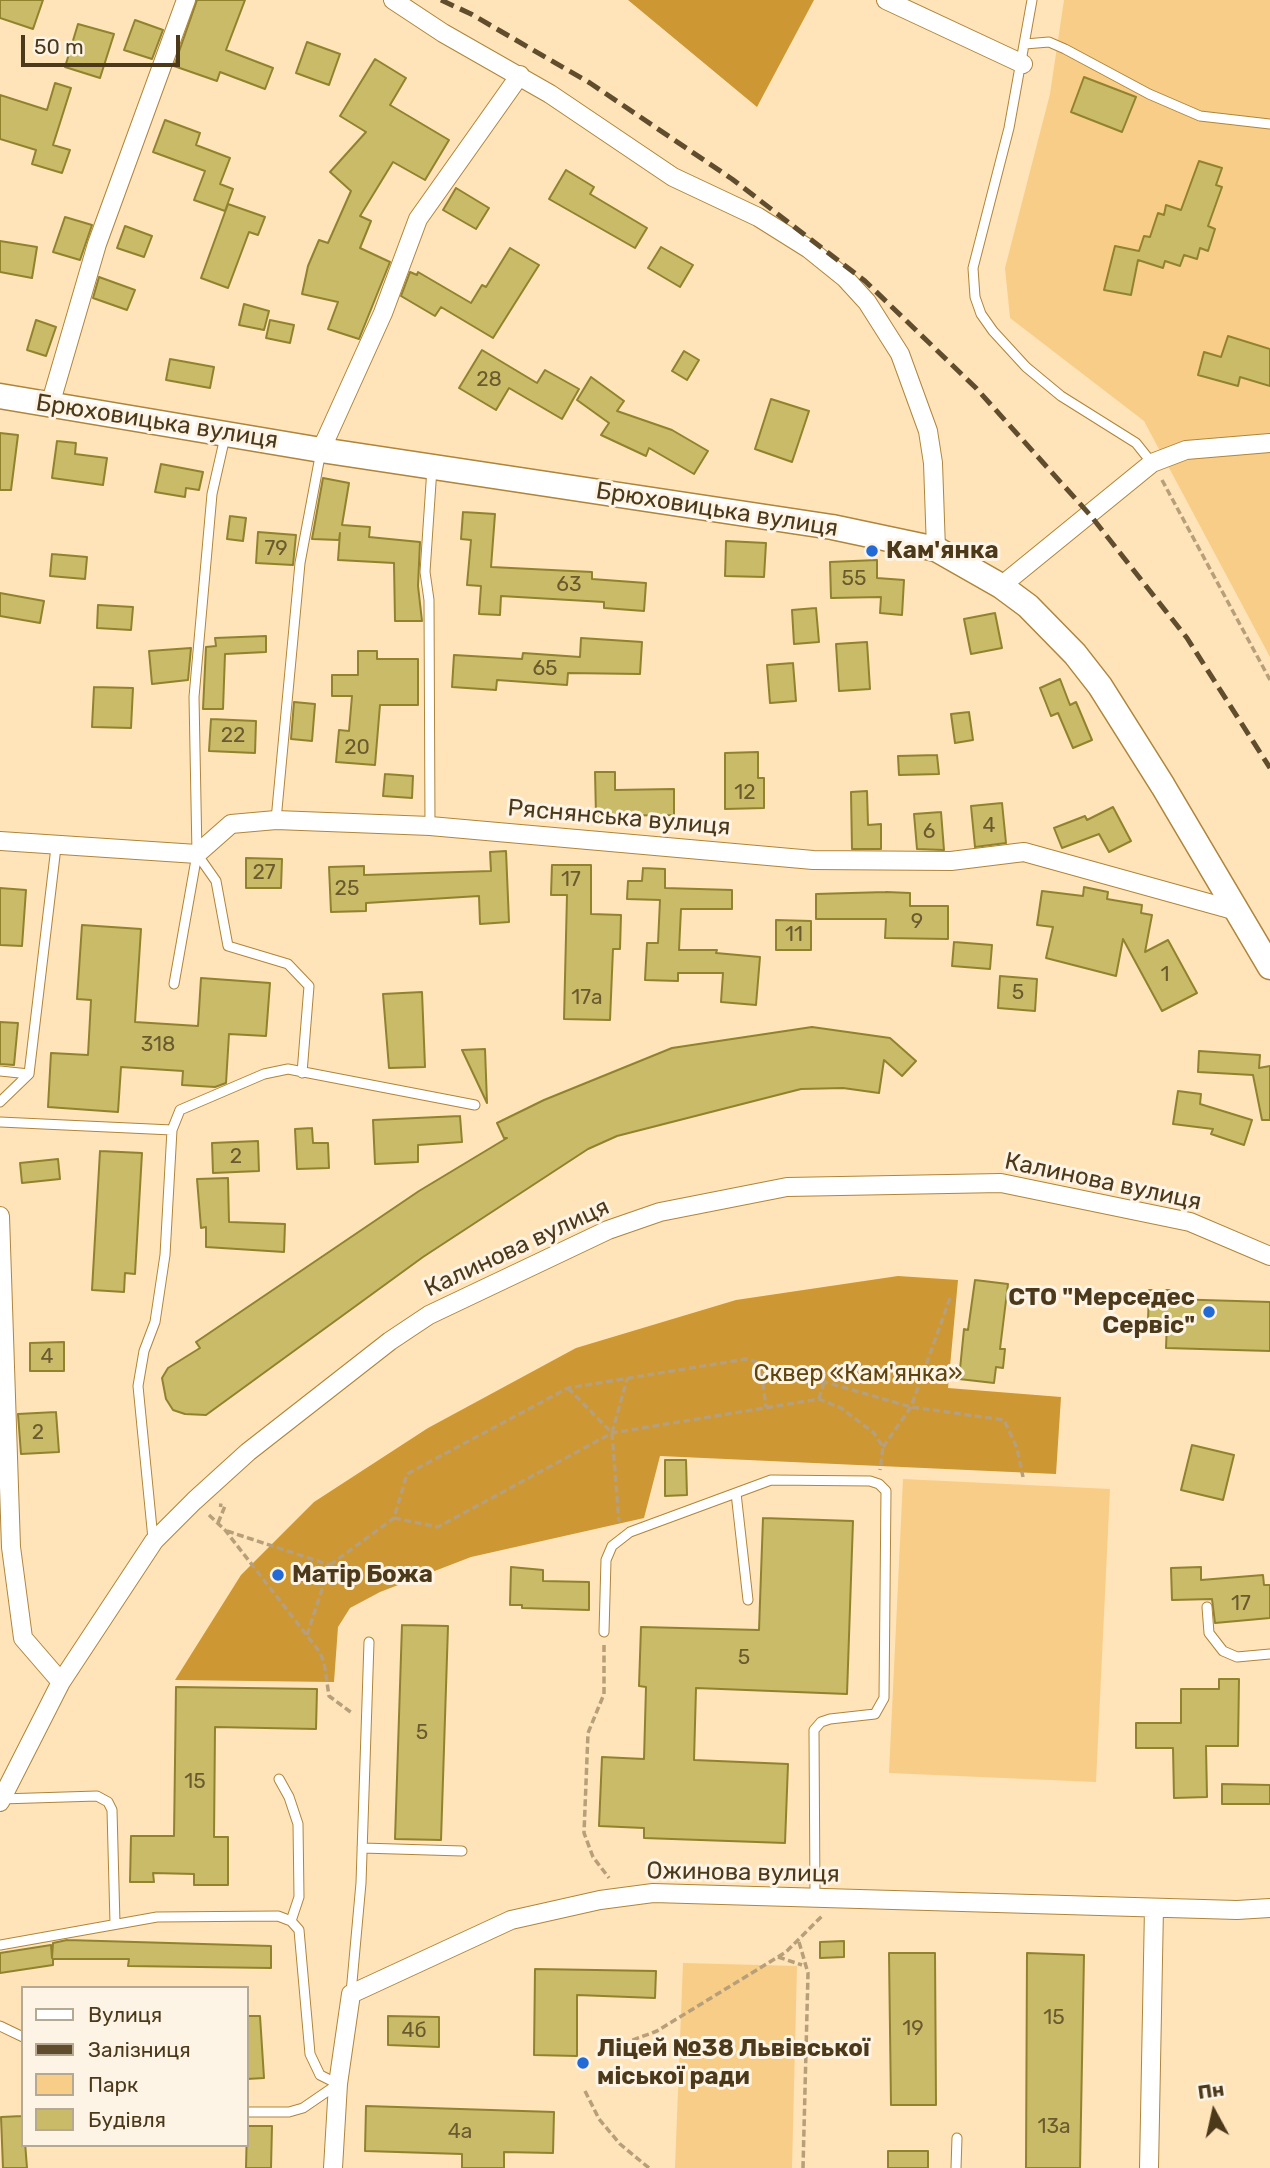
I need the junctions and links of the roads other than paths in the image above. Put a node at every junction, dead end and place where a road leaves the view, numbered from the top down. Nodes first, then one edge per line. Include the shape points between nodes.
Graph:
1 (186, 0) edge
2 (393, 0) edge
3 (886, 0) edge
4 (1032, 0) edge
5 (1025, 44) junction
6 (1023, 64) junction
7 (520, 75) junction
8 (1270, 124) edge
9 (0, 396) edge
10 (50, 405) junction
11 (225, 432) junction
12 (1270, 443) edge
13 (321, 450) junction
14 (1152, 463) junction
15 (432, 466) junction
16 (936, 550) junction
17 (1001, 586) junction
18 (276, 820) junction
19 (430, 826) junction
20 (0, 841) edge
21 (56, 847) junction
22 (201, 850) junction
23 (1237, 911) junction
24 (1270, 968) edge
25 (174, 984) dead end
26 (0, 1071) edge
27 (302, 1073) junction
28 (29, 1074) junction
29 (0, 1102) edge
30 (475, 1105) dead end
31 (0, 1122) edge
32 (172, 1130) junction
33 (0, 1216) edge
34 (1270, 1256) edge
35 (736, 1493) junction
36 (154, 1541) junction
37 (748, 1600) dead end
38 (1207, 1607) dead end
39 (604, 1632) road end
40 (369, 1642) dead end
41 (1270, 1654) edge
42 (61, 1682) junction
43 (279, 1779) dead end
44 (1, 1801) edge
45 (362, 1848) junction
46 (462, 1851) dead end
47 (815, 1898) junction
48 (1154, 1908) junction
49 (1270, 1908) edge
50 (291, 1922) junction
51 (115, 1924) junction
52 (0, 1945) edge
53 (351, 1994) junction
54 (0, 2026) edge
55 (21, 2036) edge
56 (338, 2084) junction
57 (248, 2112) edge
58 (957, 2138) dead end
59 (333, 2168) edge
60 (956, 2168) edge
61 (1149, 2168) edge

1 - 10 street via 97,244
2 - 7 street
3 - 6 street
4 - 5 lane
5 - 6 lane
5 - 8 lane via 1049,42 1200,116
6 - 14 lane via 973,268 975,297 993,331 1026,367 1061,396 1136,443
7 - 13 street via 418,219 383,313
7 - 16 street via 673,177 758,217 809,249 867,302 900,354 928,431
9 - 10 main road, Брюховицька вулиця
10 - 11 main road, Брюховицька вулиця
11 - 13 main road, Брюховицька вулиця
11 - 22 lane via 212,494 194,696
12 - 14 street via 1186,450
13 - 15 main road, Брюховицька вулиця
13 - 18 lane via 300,563
14 - 17 street
15 - 16 main road, Брюховицька вулиця via 832,527
15 - 19 lane via 425,572
16 - 17 main road, Брюховицька вулиця
17 - 23 main road, Брюховицька вулиця via 1052,628 1100,686
18 - 19 street, Ряснянська вулиця
18 - 22 street, Ряснянська вулиця via 231,824
19 - 23 street, Ряснянська вулиця via 813,860 951,861 1024,852
20 - 21 street
21 - 22 street
21 - 28 lane
22 - 25 lane
22 - 27 lane via 216,881 228,946 288,964 309,986
23 - 24 main road, Брюховицька вулиця
26 - 28 lane
27 - 30 lane
27 - 32 lane via 288,1069 264,1074 180,1111
28 - 29 lane
31 - 32 lane
32 - 36 lane via 165,1255 155,1322 138,1386
33 - 42 street via 11,1547 23,1638
34 - 36 street, Калинова вулиця via 1190,1222 1001,1183 787,1187 660,1212 608,1230 429,1315 248,1452
35 - 37 lane
35 - 39 lane via 620,1538 606,1560
35 - 47 lane via 771,1480 879,1484 889,1501 884,1698 875,1714 830,1719 814,1730
36 - 42 street, Калинова вулиця
38 - 41 lane via 1209,1633 1223,1651 1237,1657
40 - 45 lane
42 - 44 street, Калинова вулиця
43 - 50 lane via 298,1824 299,1897
44 - 51 lane via 97,1796 108,1802 112,1810
45 - 46 lane
45 - 53 lane
47 - 48 street, Ожинова вулиця
47 - 53 street, Ожинова вулиця via 653,1893 511,1920
48 - 49 street, Ожинова вулиця
48 - 61 street
50 - 51 lane via 278,1916 157,1917
50 - 56 lane via 299,1930 310,2054 320,2075
51 - 52 lane
53 - 56 street
54 - 55 lane
56 - 57 lane via 303,2108
56 - 59 street
58 - 60 lane

